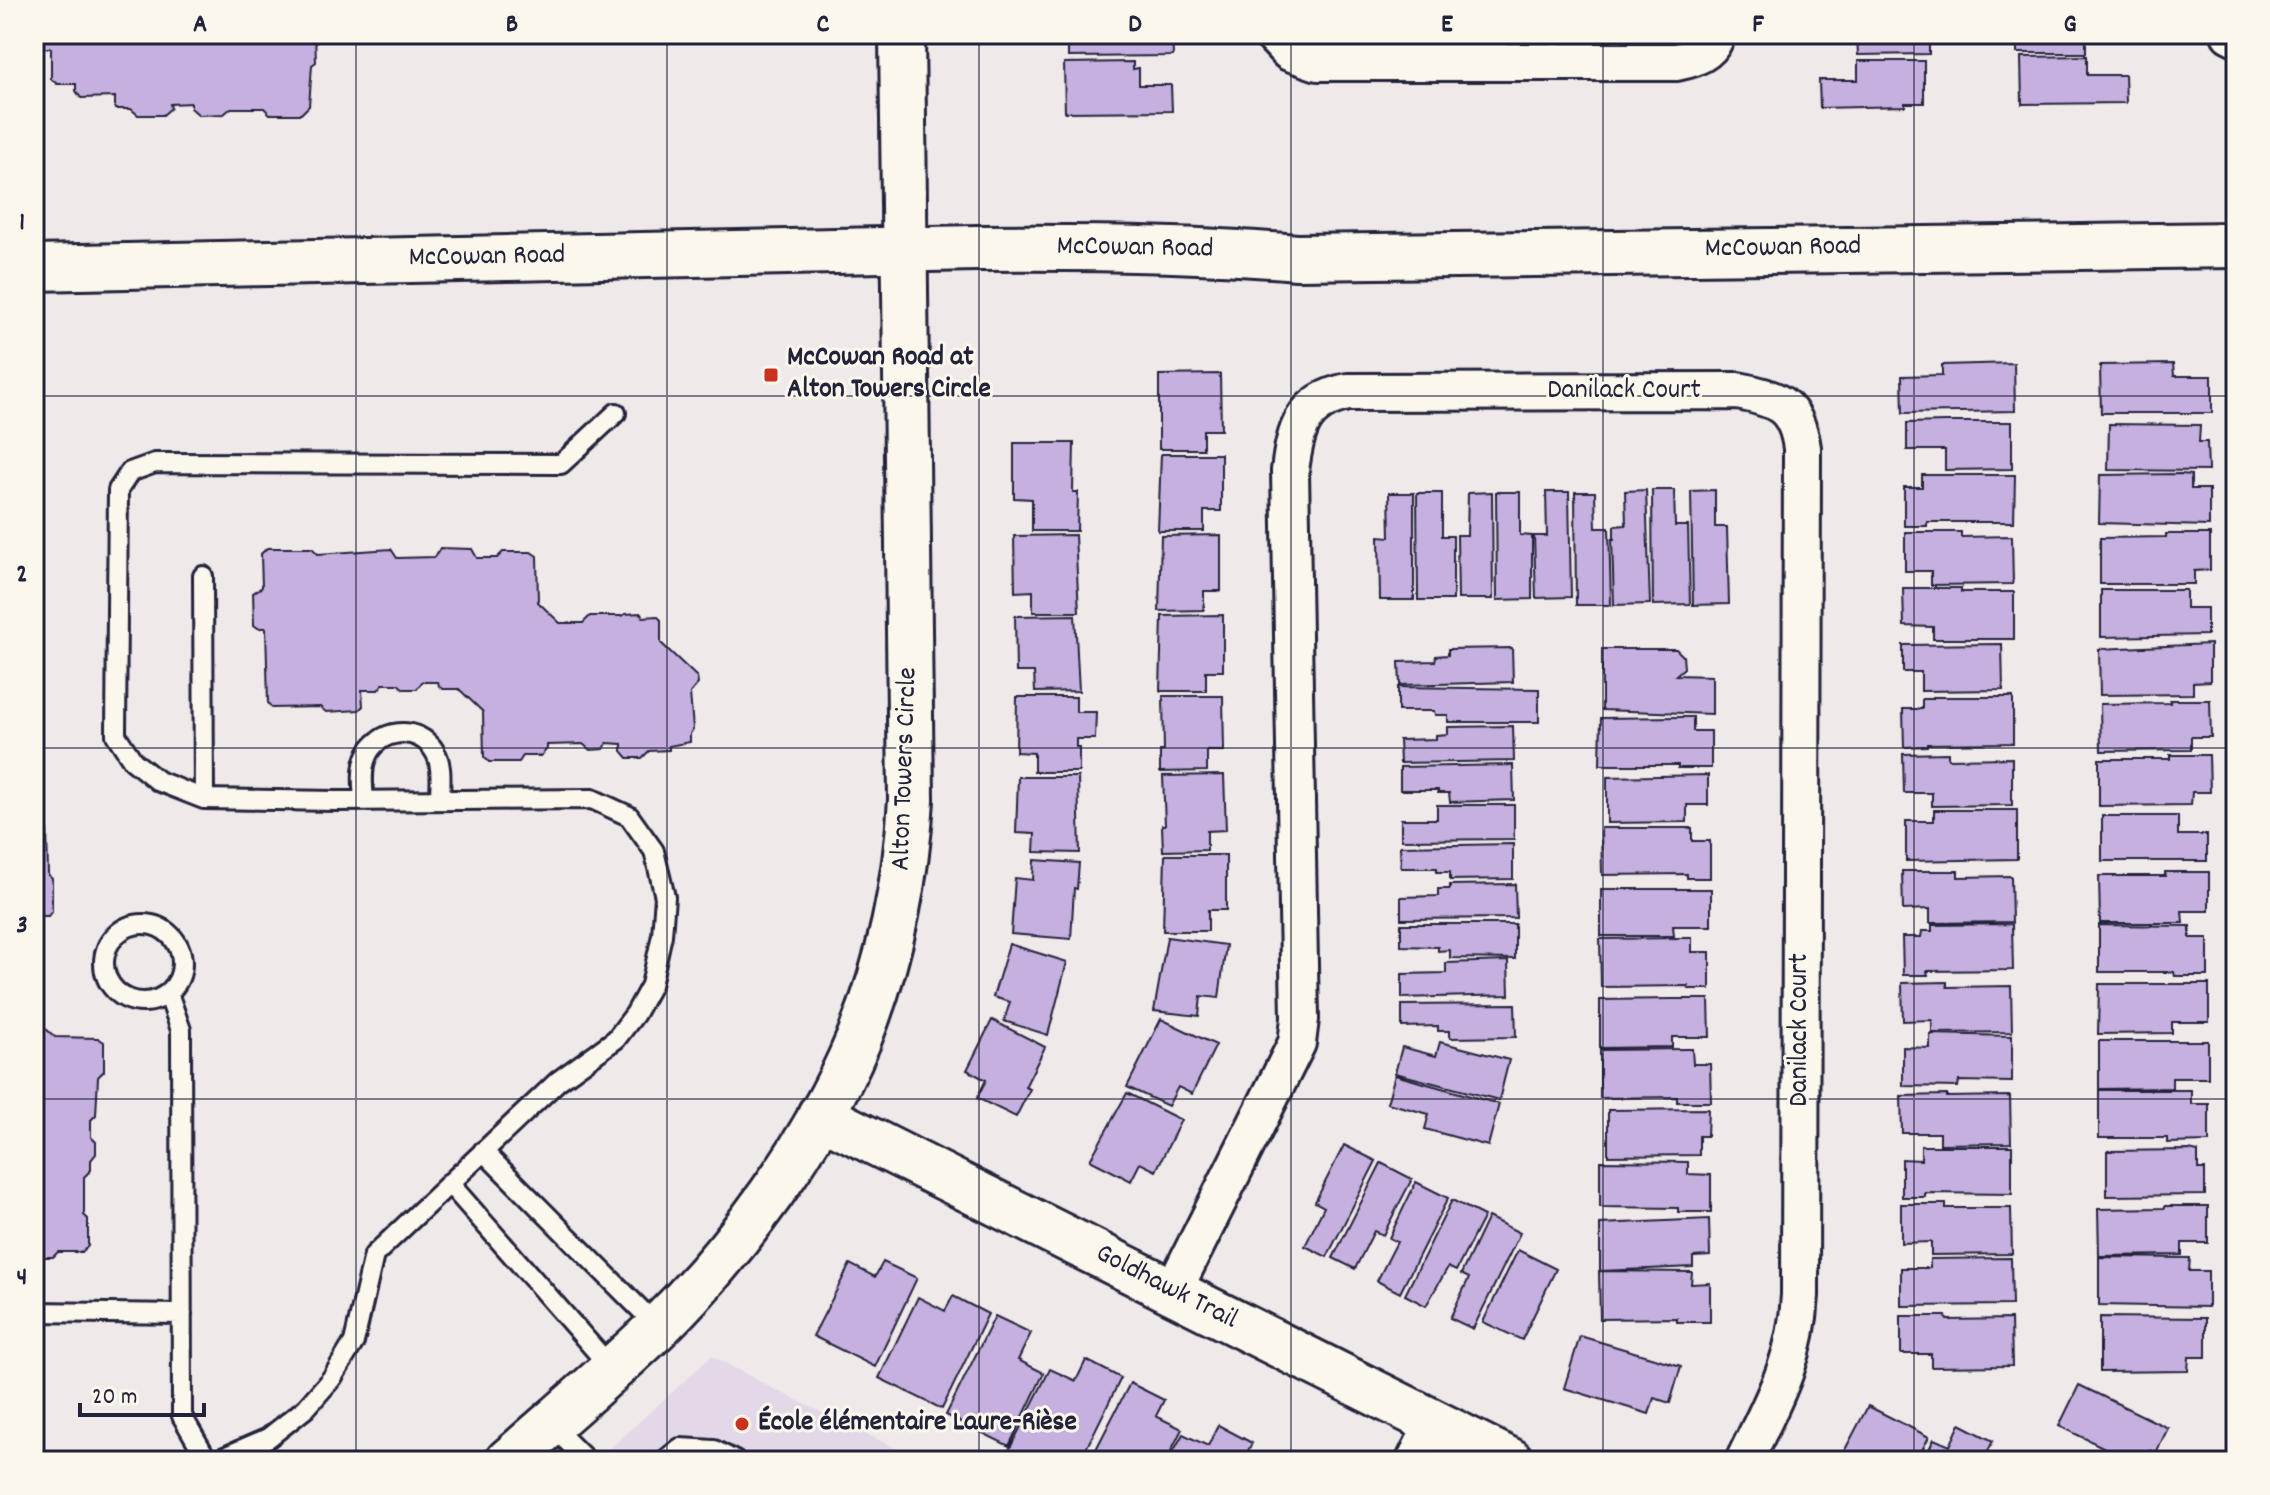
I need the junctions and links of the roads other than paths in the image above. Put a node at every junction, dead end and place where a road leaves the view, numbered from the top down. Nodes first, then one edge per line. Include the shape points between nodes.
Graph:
1 (902, 34) edge
2 (1272, 34) edge
3 (1716, 34) edge
4 (2230, 34) edge
5 (2236, 37) edge
6 (2236, 245) edge
7 (904, 249) junction
8 (34, 268) edge
9 (616, 413) dead end
10 (203, 576) dead end
11 (204, 799) junction
12 (440, 800) junction
13 (364, 801) junction
14 (168, 993) junction
15 (820, 1115) junction
16 (483, 1151) junction
17 (449, 1183) junction
18 (1173, 1291) junction
19 (34, 1312) edge
20 (182, 1314) junction
21 (658, 1327) junction
22 (612, 1369) junction
23 (550, 1424) junction
24 (1425, 1442) edge
25 (208, 1461) edge
26 (215, 1461) edge
27 (508, 1461) edge
28 (587, 1461) edge
29 (664, 1461) edge
30 (735, 1461) edge
31 (1511, 1461) edge
32 (1744, 1461) edge

1 - 7 street, Alton Towers Circle
2 - 3 street via 1289,52 1318,62 1676,62 1705,51
4 - 5 street
6 - 7 street, McCowan Road via 1297,257 1132,248
7 - 8 street, McCowan Road
7 - 15 street, Alton Towers Circle via 911,685 908,844 873,1000
9 - 11 lane via 561,464 155,463 130,472 118,490 116,735 133,761 158,781
10 - 11 lane
11 - 13 lane
12 - 13 lane
12 - 13 lane via 436,753 405,733 382,738 366,756
12 - 16 lane via 592,799 629,816 654,851 665,897 651,985 635,1014 616,1039 558,1081
14 - 14 lane via 157,1000 132,1001 112,986 104,962 123,930 148,924 171,935 181,971
14 - 20 lane via 181,1030
15 - 18 street, Goldhawk Trail
15 - 21 street, Alton Towers Circle via 746,1226
16 - 17 lane
16 - 21 lane
17 - 22 lane
17 - 26 lane via 374,1255 354,1342 332,1378 306,1408 268,1438
18 - 24 street, Goldhawk Trail
18 - 32 street, Danilack Court via 1297,1043 1290,471 1294,437 1303,418 1320,401 1348,392 1738,391 1763,396 1784,407 1799,424 1802,448 1800,1295 1792,1356
19 - 20 lane
20 - 25 lane via 182,1416
21 - 22 street, Alton Towers Circle
22 - 23 street, Alton Towers Circle
23 - 27 street, Alton Towers Circle
23 - 28 lane
24 - 31 street, Goldhawk Trail
29 - 30 lane via 680,1448 714,1450

